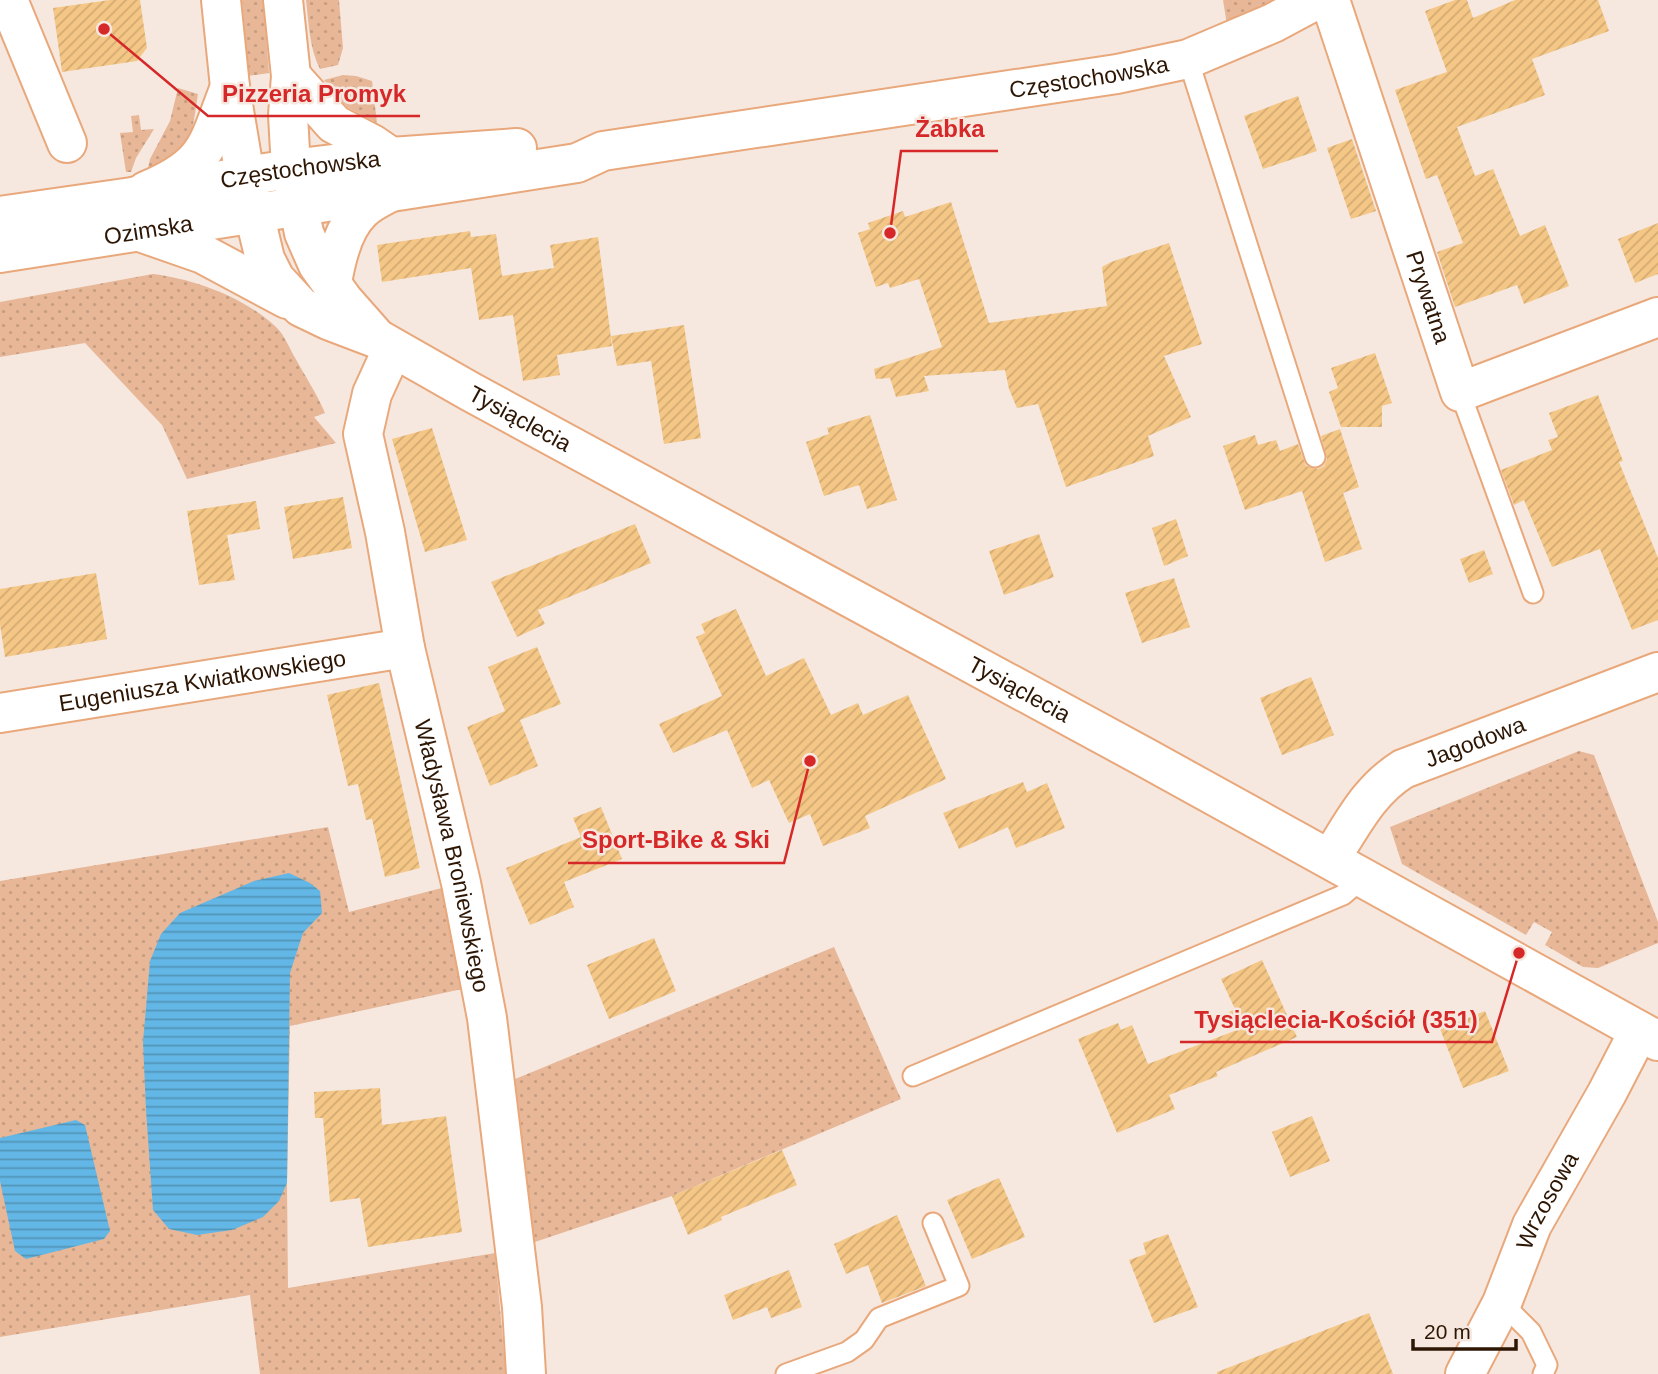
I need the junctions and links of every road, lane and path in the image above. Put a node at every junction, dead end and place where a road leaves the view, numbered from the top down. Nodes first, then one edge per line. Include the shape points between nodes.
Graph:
1 (8, 0) edge
2 (221, 0) edge
3 (283, 0) edge
4 (1316, 0) edge
5 (1330, 0) edge
6 (1188, 59) junction
7 (291, 76) junction
8 (230, 86) junction
9 (67, 143) dead end
10 (392, 174) junction
11 (245, 176) junction
12 (295, 187) junction
13 (134, 214) junction
14 (255, 215) junction
15 (0, 216) edge
16 (0, 253) edge
17 (332, 282) junction
18 (301, 307) junction
19 (1658, 317) edge
20 (386, 344) junction
21 (1460, 392) junction
22 (1315, 457) dead end
23 (1533, 593) dead end
24 (405, 648) junction
25 (1658, 672) edge
26 (0, 713) edge
27 (1330, 859) junction
28 (1364, 877) junction
29 (1648, 1036) edge
30 (914, 1076) dead end
31 (933, 1223) dead end
32 (1502, 1303) junction
33 (526, 1374) edge
34 (786, 1374) edge
35 (1465, 1374) edge
36 (1542, 1374) edge

1 - 9 street
2 - 8 street, Tysiąclecia
3 - 7 street, Tysiąclecia
4 - 6 street, Częstochowska
5 - 21 street, Prywatna
6 - 10 street, Częstochowska via 1038,87 603,151 577,163
6 - 22 lane
7 - 10 street via 334,124 372,144
7 - 12 street, Tysiąclecia via 288,114
8 - 11 street, Tysiąclecia
8 - 13 street via 205,152
10 - 12 street, Częstochowska
10 - 17 street via 354,221 336,260
11 - 12 street, Częstochowska
11 - 13 street, Częstochowska
11 - 14 street, Tysiąclecia
12 - 14 street, Ozimska
12 - 17 street, Tysiąclecia via 304,233 318,265
13 - 14 street, Ozimska
13 - 15 street, Częstochowska
13 - 16 street, Ozimska
13 - 18 street
14 - 18 street, Tysiąclecia via 270,269
17 - 20 street, Tysiąclecia
18 - 20 street, Tysiąclecia
19 - 21 street
20 - 24 street, Władysława Broniewskiego via 363,434
20 - 27 street, Tysiąclecia
21 - 23 lane
24 - 26 street, Eugeniusza Kwiatkowskiego
24 - 33 street, Władysława Broniewskiego via 488,1018
25 - 27 street, Jagodowa via 1403,769 1370,796
27 - 28 street, Tysiąclecia
28 - 29 street, Tysiąclecia
28 - 30 lane via 1343,895
29 - 32 street, Wrzosowa via 1607,1093 1532,1225
31 - 34 lane via 959,1286 879,1318 864,1340 847,1352
32 - 35 street, Wrzosowa
32 - 36 lane via 1531,1332 1547,1365

